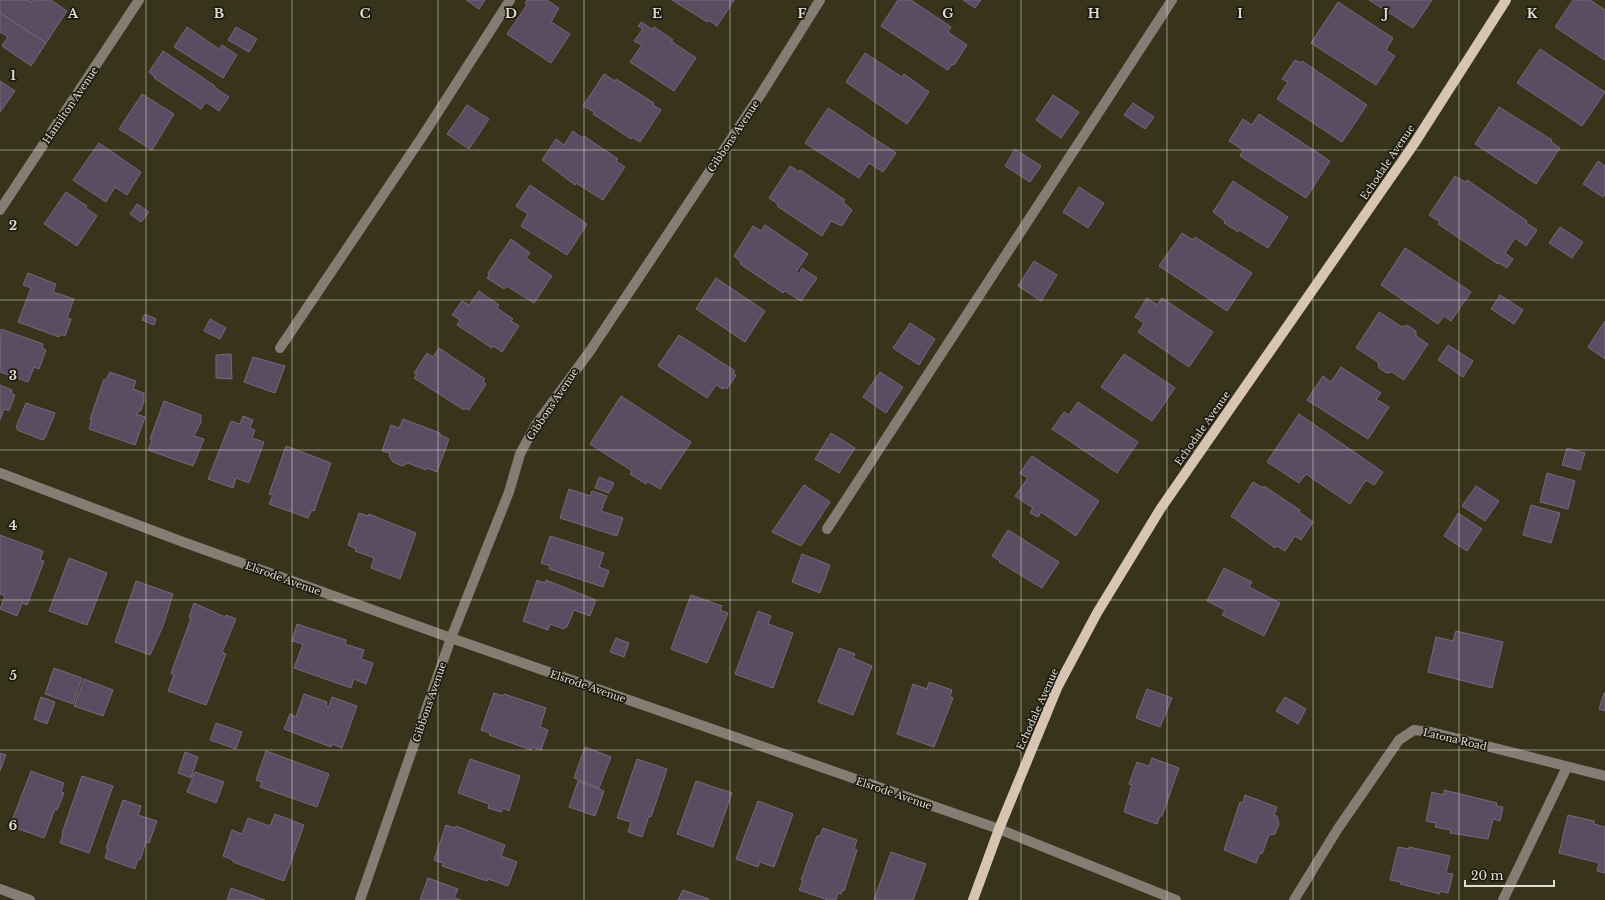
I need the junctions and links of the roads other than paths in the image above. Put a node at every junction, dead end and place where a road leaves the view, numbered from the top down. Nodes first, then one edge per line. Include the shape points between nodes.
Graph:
1 (139, 0) edge
2 (510, 0) edge
3 (820, 0) edge
4 (1172, 0) edge
5 (1506, 0) edge
6 (0, 210) edge
7 (280, 348) dead end
8 (0, 473) edge
9 (827, 529) dead end
10 (451, 638) junction
11 (1567, 767) junction
12 (1605, 776) edge
13 (999, 830) junction
14 (0, 889) edge
15 (30, 900) edge
16 (360, 900) edge
17 (973, 900) edge
18 (1176, 900) edge
19 (1294, 900) edge
20 (1503, 900) edge

1 - 6 street, Hamilton Avenue
2 - 7 street via 422,137
3 - 10 street, Gibbons Avenue via 761,94 599,338 535,426 520,454 509,492
4 - 9 street
5 - 13 main road, Echodale Avenue via 1414,144 1161,508 1097,612 1057,688
8 - 10 street, Elsrode Avenue
10 - 13 street, Elsrode Avenue
10 - 16 street, Gibbons Avenue
11 - 12 street, Latona Road
11 - 19 street, Latona Road via 1431,732 1414,730 1399,740 1337,830
11 - 20 street
13 - 17 main road, Echodale Avenue
13 - 18 street, Elsrode Avenue
14 - 15 street

